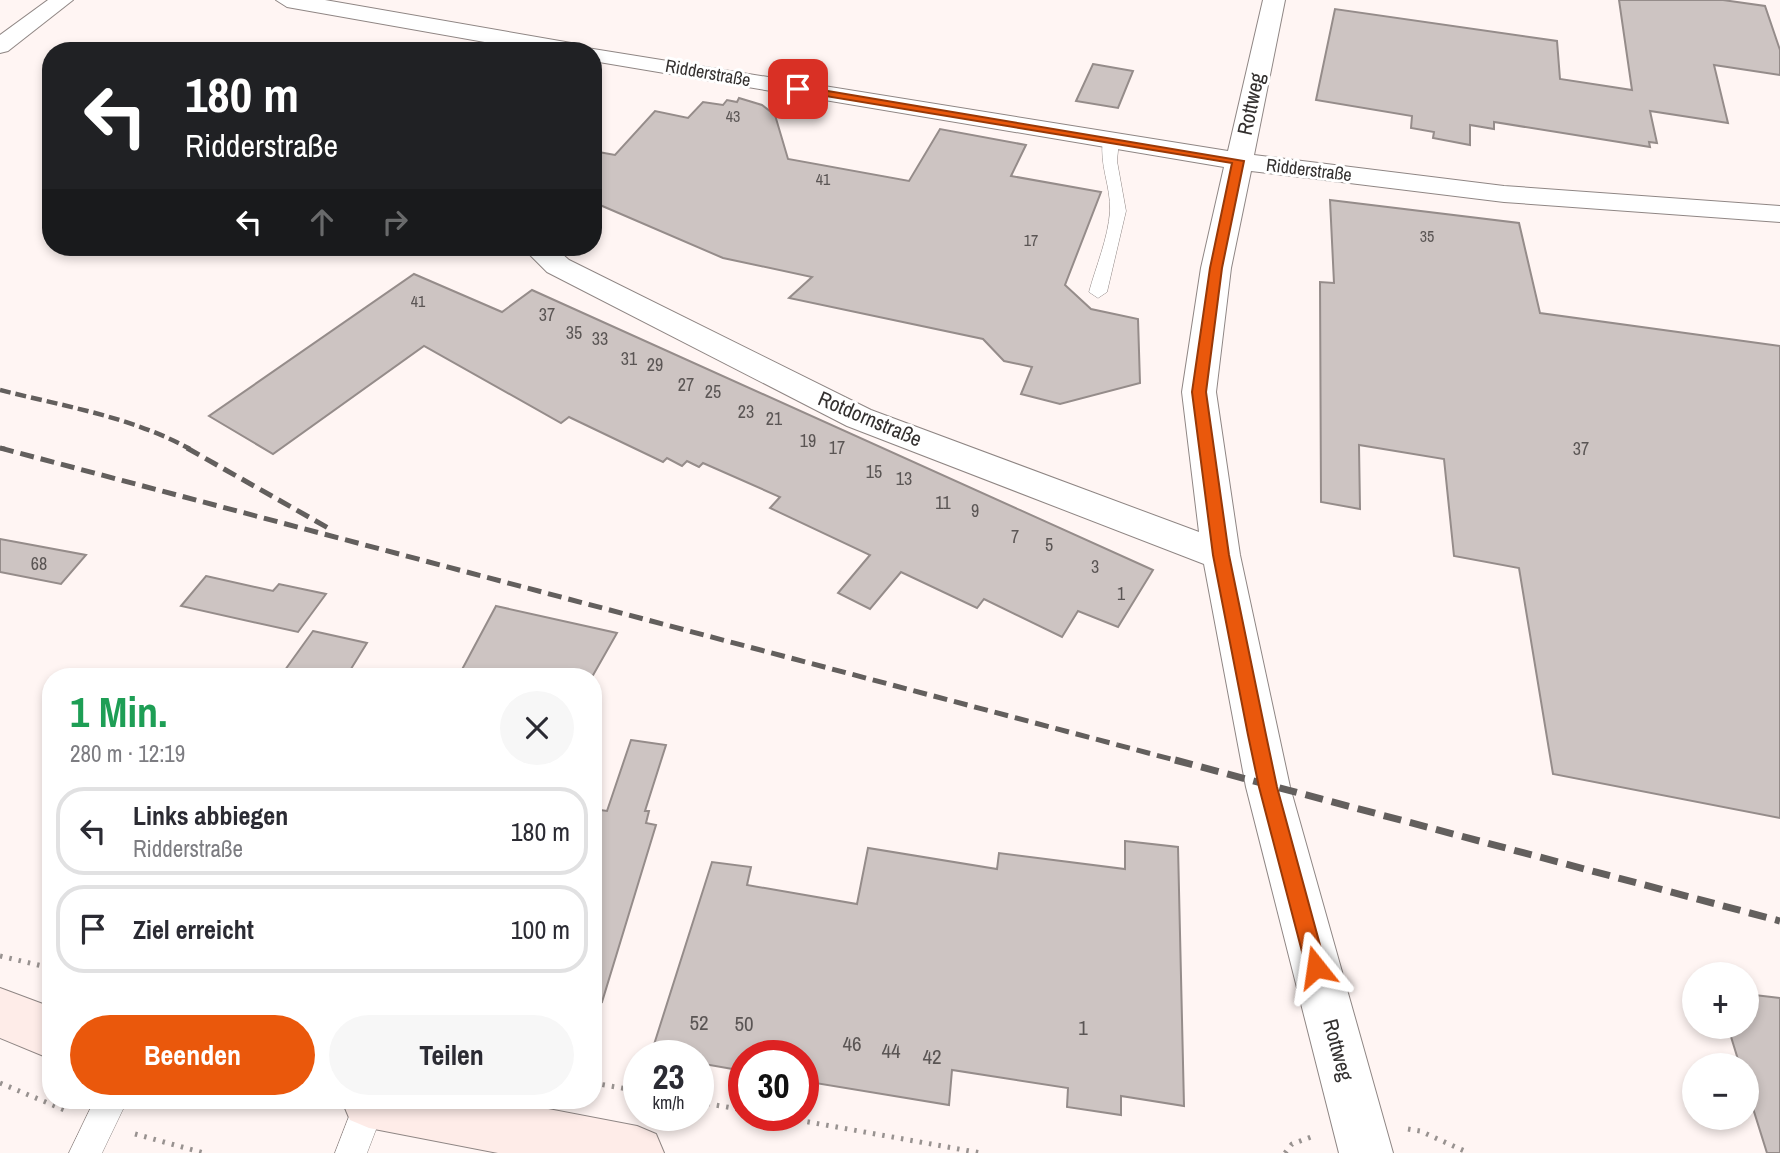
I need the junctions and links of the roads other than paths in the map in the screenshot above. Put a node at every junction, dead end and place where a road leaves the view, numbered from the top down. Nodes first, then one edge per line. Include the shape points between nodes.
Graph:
1 (62, 0) edge
2 (287, 0) edge
3 (1274, 0) edge
4 (493, 42) edge
5 (0, 46) edge
6 (602, 55) edge
7 (1111, 140) junction
8 (1238, 161) junction
9 (1780, 214) edge
10 (547, 256) edge
11 (1098, 292) dead end
12 (1221, 555) junction
13 (0, 1013) edge
14 (42, 1029) edge
15 (107, 1109) edge
16 (367, 1109) edge
17 (411, 1109) edge
18 (86, 1153) edge
19 (351, 1153) edge
20 (637, 1153) edge
21 (1366, 1153) edge

1 - 5 street
2 - 4 street
3 - 8 street, Rottweg
6 - 7 street, Ridderstraße
7 - 8 street, Ridderstraße
7 - 11 lane via 1110,178 1118,209
8 - 9 street, Ridderstraße via 1504,194
8 - 12 street, Rottweg via 1216,268 1199,392
10 - 12 street, Rotdornstraße via 558,266 859,418
12 - 21 street, Rottweg via 1268,787
13 - 14 main road
15 - 18 lane
16 - 19 lane
17 - 20 main road

